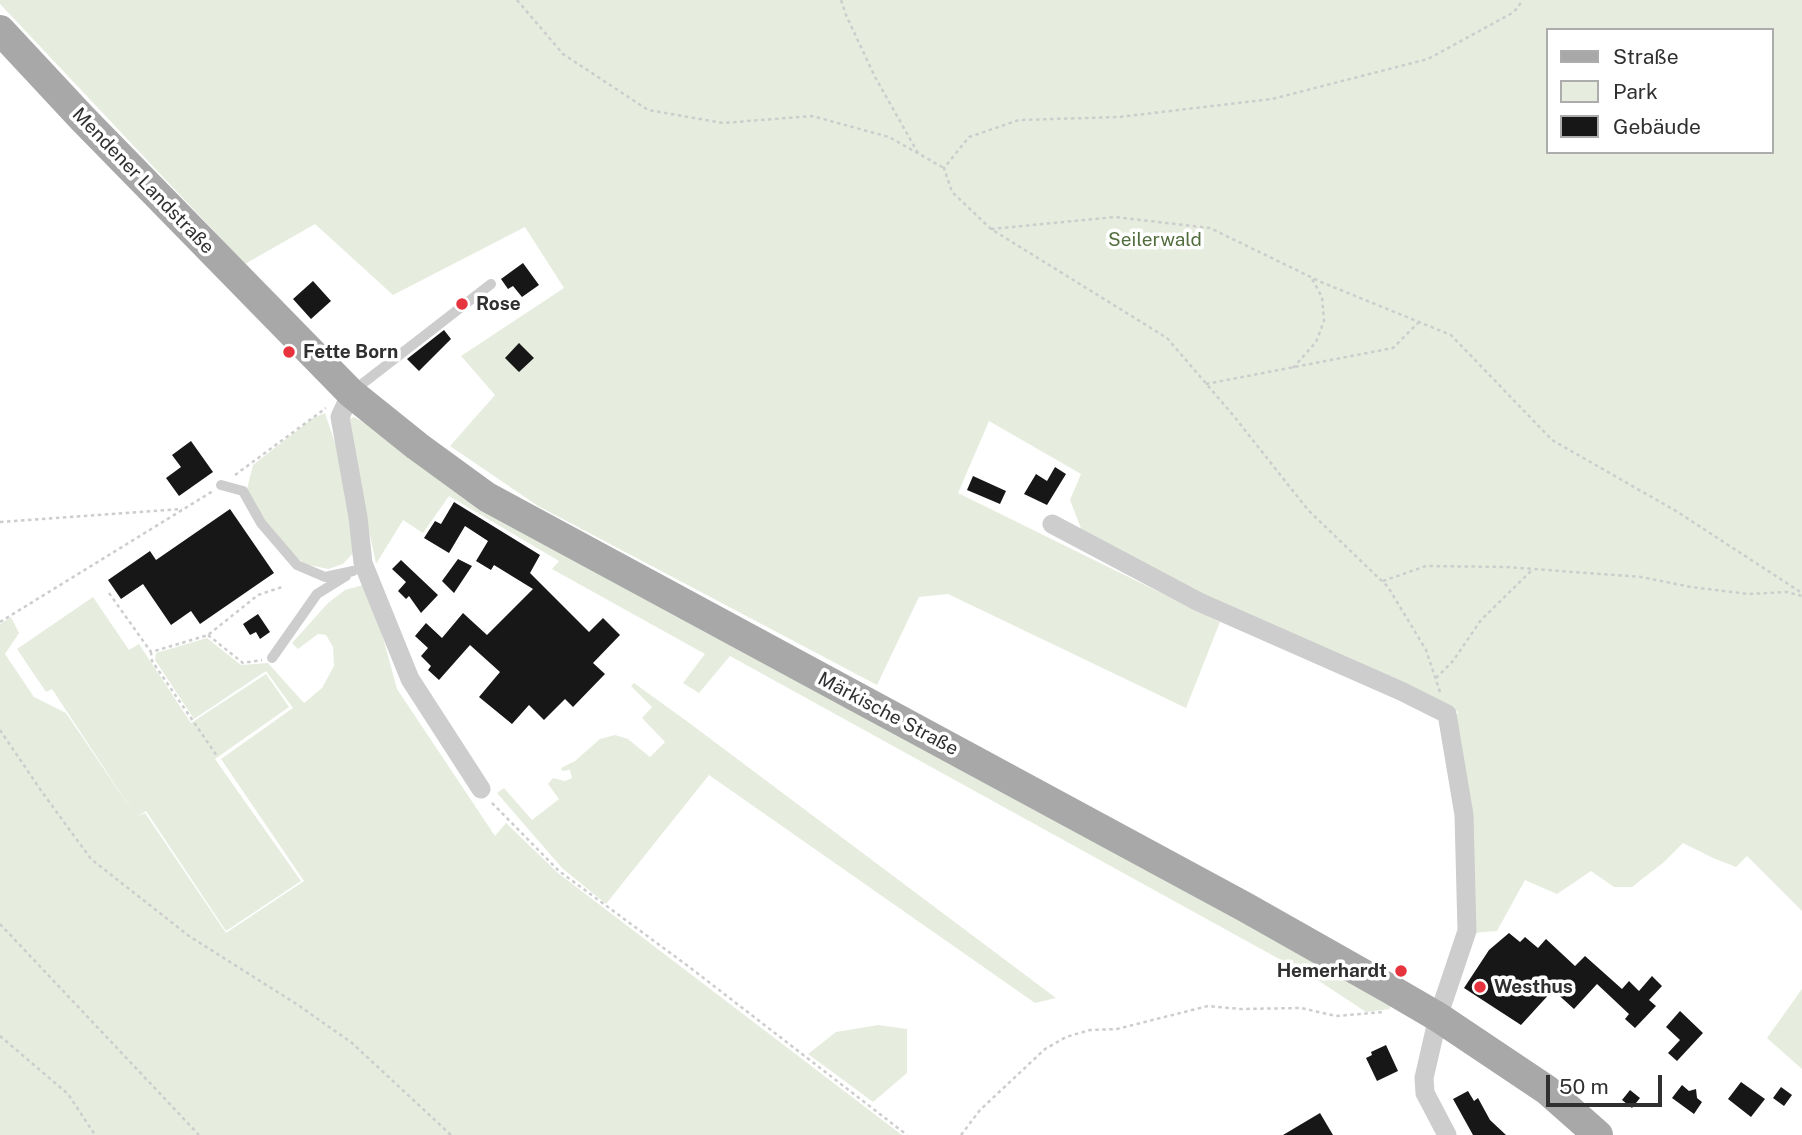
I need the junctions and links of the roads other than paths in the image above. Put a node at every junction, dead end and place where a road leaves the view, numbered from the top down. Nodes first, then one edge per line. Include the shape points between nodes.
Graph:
1 (0, 30) edge
2 (491, 284) dead end
3 (288, 330) joint
4 (346, 388) junction
5 (222, 485) road end
6 (1052, 524) dead end
7 (358, 567) junction
8 (272, 658) road end
9 (481, 789) road end
10 (1438, 1017) junction
11 (1447, 1135) edge
12 (1598, 1135) edge

1 - 3 main road, Mendener Landstraße
2 - 4 lane
3 - 4 main road, Märkische Straße
4 - 7 street via 340,417 358,517
4 - 10 main road, Märkische Straße via 487,497 1245,907
5 - 7 lane via 243,491 261,523 297,565 325,577
6 - 10 street via 1199,602 1447,714 1464,815 1467,931
7 - 8 lane via 317,594
7 - 9 street via 410,678
10 - 11 street via 1424,1078 1425,1093
10 - 12 main road, Märkische Straße via 1547,1090

